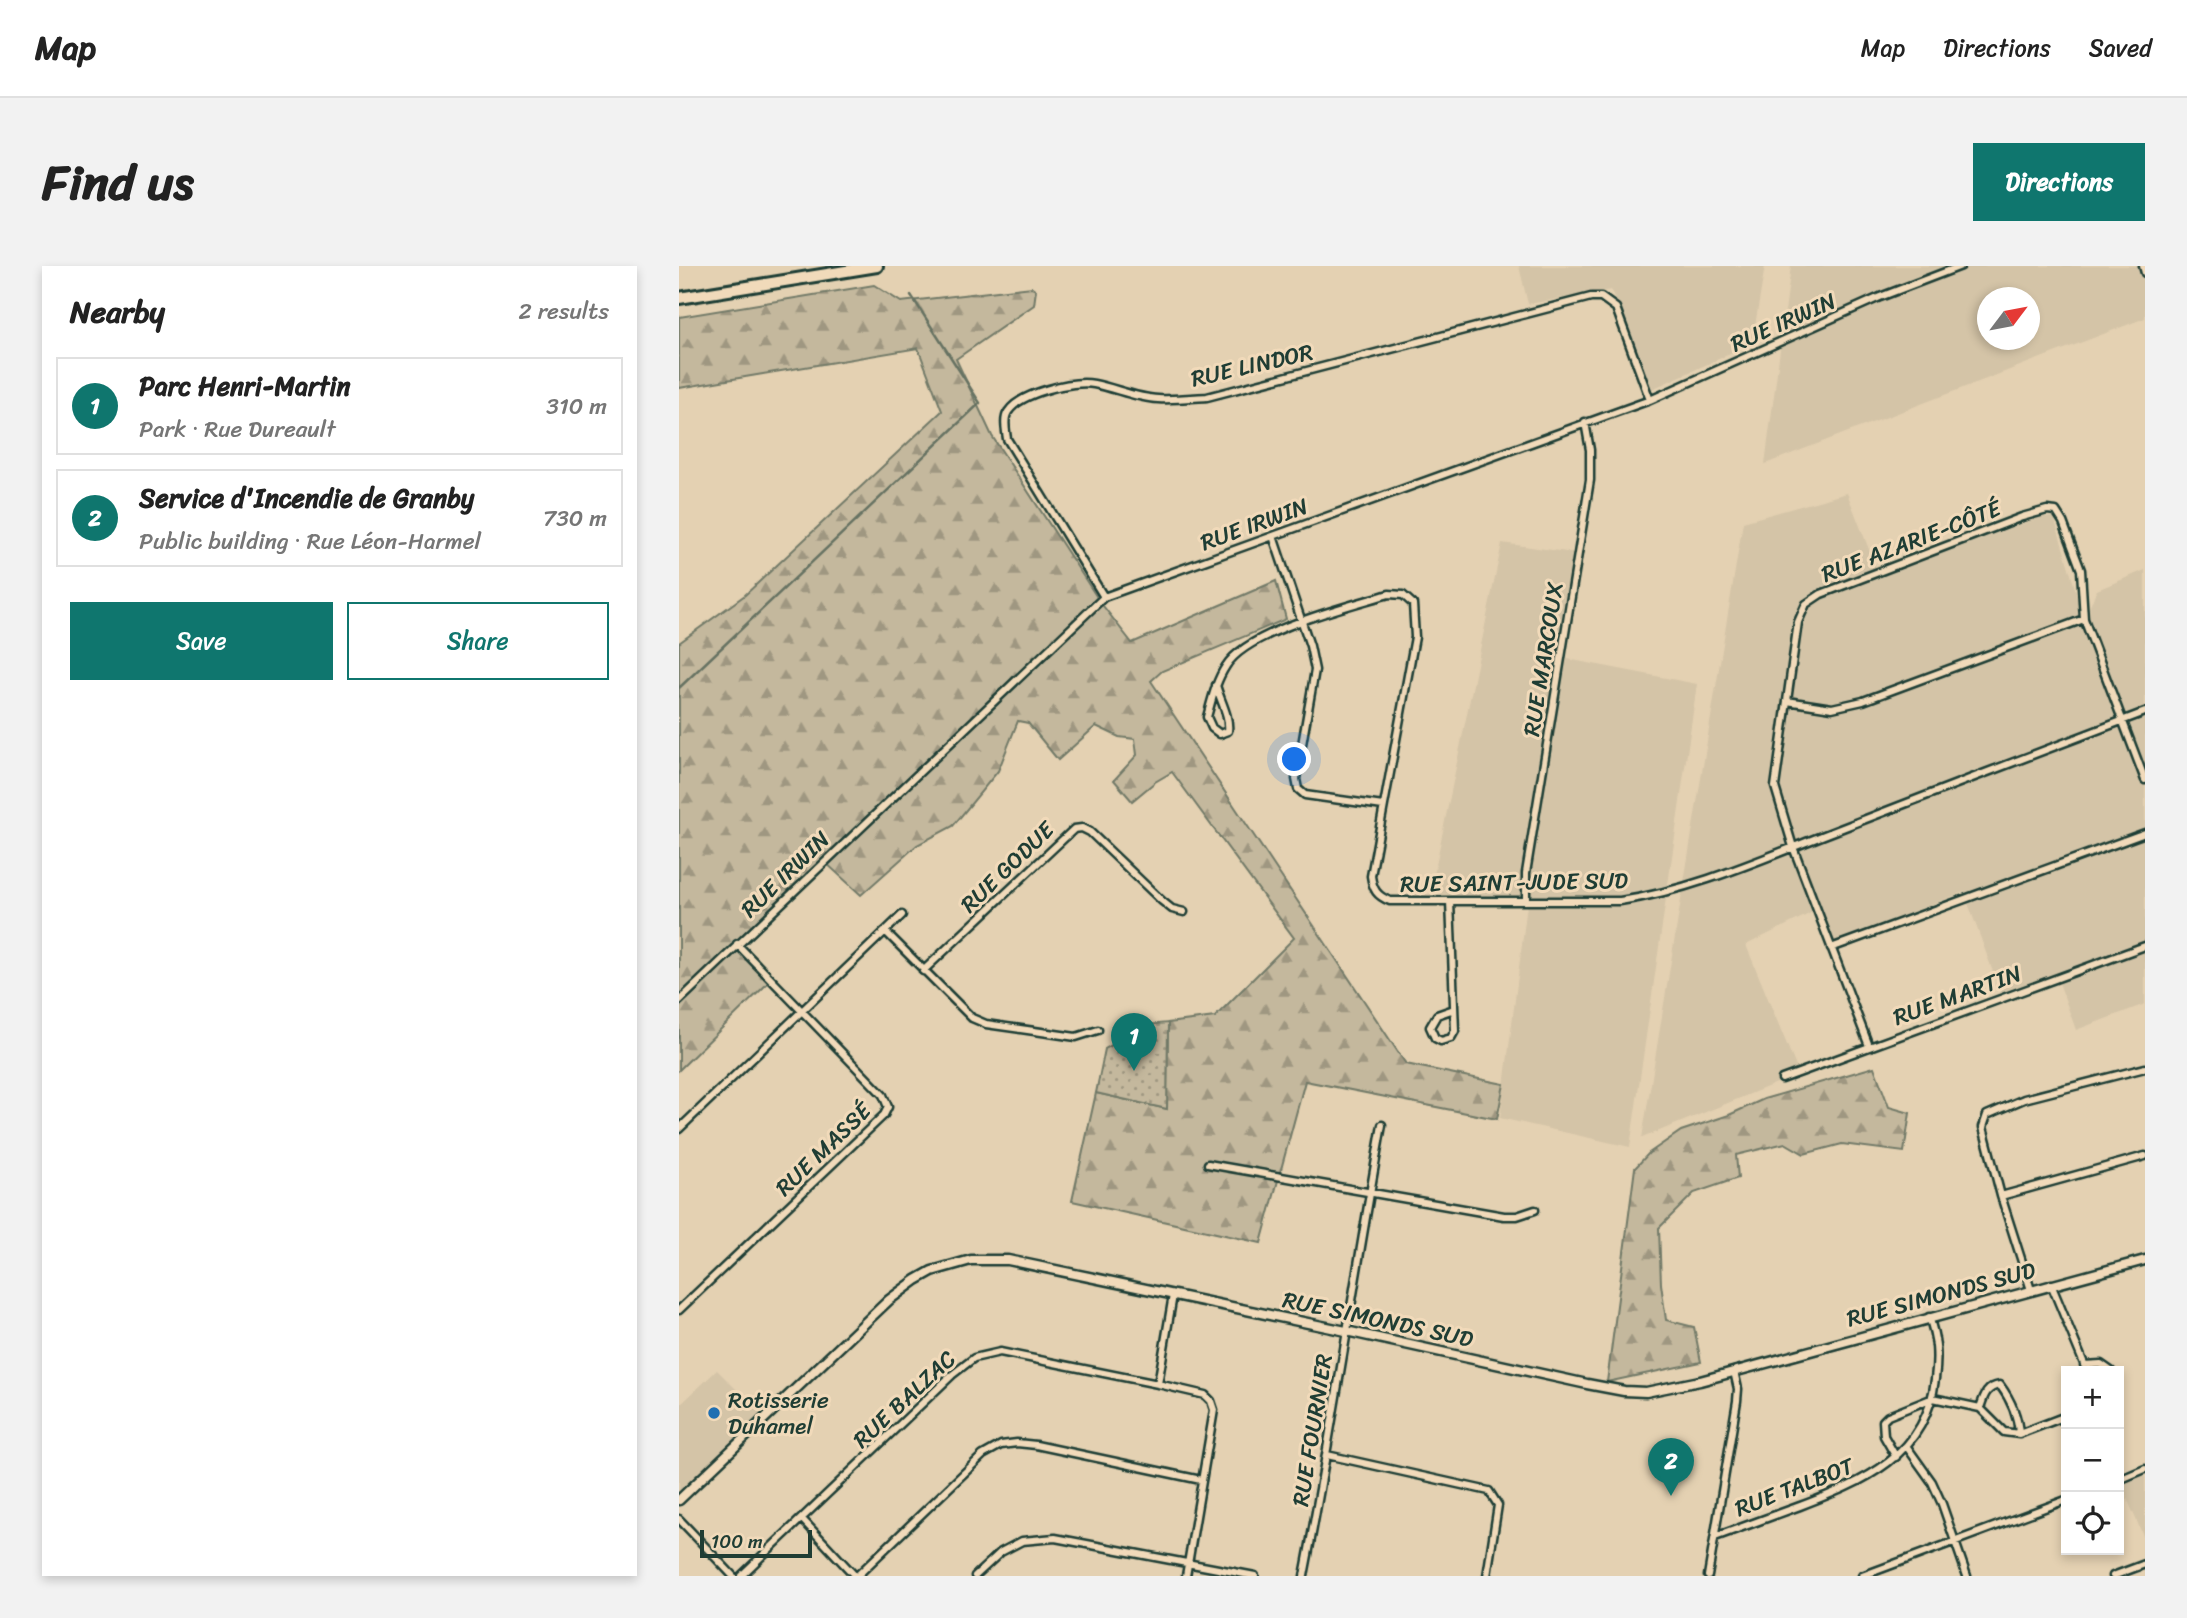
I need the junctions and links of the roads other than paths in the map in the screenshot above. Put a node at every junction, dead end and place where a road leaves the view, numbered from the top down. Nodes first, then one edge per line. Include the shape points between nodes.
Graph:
1 (877, 266) edge
2 (1961, 266) edge
3 (2143, 266) edge
4 (2145, 274) edge
5 (679, 298) edge
6 (1650, 400) junction
7 (1585, 422) junction
8 (1273, 536) junction
9 (1104, 597) junction
10 (2084, 619) junction
11 (1301, 621) junction
12 (1216, 685) junction
13 (1787, 701) junction
14 (2145, 712) edge
15 (2123, 720) junction
16 (2145, 780) edge
17 (1383, 806) junction
18 (2145, 833) edge
19 (1793, 847) junction
20 (1450, 901) junction
21 (1526, 901) junction
22 (1184, 912) dead end
23 (902, 915) dead end
24 (885, 931) junction
25 (737, 944) junction
26 (2145, 946) edge
27 (1831, 948) junction
28 (923, 971) junction
29 (679, 1001) edge
30 (1454, 1009) junction
31 (802, 1011) junction
32 (1098, 1030) dead end
33 (1869, 1046) junction
34 (2145, 1068) edge
35 (1782, 1079) dead end
36 (1382, 1125) dead end
37 (679, 1129) edge
38 (2145, 1156) edge
39 (1208, 1164) dead end
40 (1370, 1194) junction
41 (2001, 1196) junction
42 (1535, 1210) dead end
43 (2145, 1259) edge
44 (2051, 1284) junction
45 (2031, 1290) junction
46 (1173, 1295) junction
47 (679, 1311) edge
48 (1929, 1317) junction
49 (1346, 1331) junction
50 (2084, 1366) edge
51 (1734, 1371) junction
52 (1158, 1384) junction
53 (1933, 1398) junction
54 (1980, 1408) junction
55 (2061, 1418) edge
56 (2019, 1434) junction
57 (1907, 1447) junction
58 (1327, 1455) junction
59 (1896, 1457) junction
60 (2145, 1469) edge
61 (2124, 1478) edge
62 (1201, 1480) junction
63 (679, 1500) edge
64 (2061, 1502) edge
65 (801, 1519) junction
66 (679, 1520) edge
67 (1715, 1536) junction
68 (1955, 1542) junction
69 (2145, 1564) edge
70 (1188, 1565) junction
71 (733, 1576) edge
72 (741, 1576) edge
73 (856, 1576) edge
74 (975, 1576) edge
75 (1186, 1576) edge
76 (1255, 1576) edge
77 (1304, 1576) edge
78 (1487, 1576) edge
79 (1708, 1576) edge
80 (1862, 1576) edge
81 (1967, 1576) edge
82 (2113, 1576) edge

1 - 5 highway
2 - 6 street, RUE IRWIN
3 - 4 street
6 - 7 street, RUE IRWIN
6 - 9 street, RUE LINDOR via 1616,308 1601,297 1207,397 1156,399 1079,383 1051,388 1008,410 1007,439
7 - 8 street, RUE IRWIN
7 - 21 street, RUE MARCOUX via 1590,480 1526,873
8 - 9 street, RUE IRWIN
8 - 11 street
9 - 25 street, RUE IRWIN
10 - 13 street via 1863,701 1832,708
10 - 13 street, RUE AZARIE-CÔTÉ via 2081,570 2063,522 2056,511 2047,510 1821,594 1806,604 1798,622
10 - 15 street, RUE AZARIE-CÔTÉ
11 - 12 street, RUE SAINT-JUDE SUD via 1250,644 1227,663
11 - 17 street via 1315,670 1298,789 1305,796
11 - 17 street, RUE SAINT-JUDE SUD via 1389,594 1403,595 1413,604 1415,637
12 - 12 street, RUE SAINT-JUDE SUD via 1229,721 1228,731 1220,734 1207,717
13 - 19 street, RUE AZARIE-CÔTÉ via 1775,787
14 - 15 street, RUE SAINT-JUDE SUD
15 - 16 street, RUE AZARIE-CÔTÉ
15 - 19 street, RUE SAINT-JUDE SUD
17 - 20 street, RUE SAINT-JUDE SUD via 1371,876 1379,897
18 - 27 street
19 - 21 street, RUE SAINT-JUDE SUD via 1645,897
19 - 27 street, RUE AZARIE-CÔTÉ
20 - 21 street, RUE SAINT-JUDE SUD
20 - 30 street
22 - 28 street, RUE GODUE via 1162,901 1090,832 1074,829
23 - 24 street
24 - 28 street
24 - 31 street
25 - 29 street, RUE IRWIN
25 - 31 street, RUE MASSÉ
26 - 33 street, RUE MARTIN
27 - 33 street, RUE AZARIE-CÔTÉ
28 - 32 street via 972,1018 986,1024 1076,1037
30 - 30 street via 1454,1035 1444,1042 1435,1038 1430,1027 1437,1015
31 - 37 street
31 - 47 street, RUE MASSÉ via 883,1095 887,1111
33 - 35 street, RUE MARTIN
34 - 41 street via 2024,1099 1987,1115 1983,1127
36 - 40 street, RUE FOURNIER
38 - 41 street
39 - 40 street
40 - 42 street via 1504,1216
40 - 49 street, RUE FOURNIER
41 - 45 street
43 - 44 street, RUE SIMONDS SUD
44 - 45 street, RUE SIMONDS SUD
44 - 50 street
45 - 48 street, RUE SIMONDS SUD
46 - 49 street, RUE SIMONDS SUD
46 - 52 street
46 - 63 street, RUE SIMONDS SUD via 1008,1260 971,1260 932,1271 889,1300
48 - 51 street, RUE SIMONDS SUD
48 - 53 street, RUE TALBOT via 1937,1338
49 - 51 street, RUE SIMONDS SUD via 1624,1391 1664,1389
49 - 58 street, RUE FOURNIER
51 - 67 street via 1737,1401
52 - 62 street, RUE BALZAC via 1205,1395 1211,1401 1214,1410
52 - 65 street, RUE BALZAC via 1000,1352 974,1358
53 - 54 street
53 - 57 street, RUE TALBOT
53 - 59 street via 1883,1421 1884,1436
54 - 56 street via 2004,1432
54 - 56 street via 1986,1391 2000,1385 2018,1420
55 - 56 street
57 - 59 street, RUE TALBOT
57 - 68 street via 1932,1482
58 - 77 street, RUE FOURNIER
58 - 78 street via 1489,1491 1498,1504
59 - 67 street, RUE TALBOT via 1850,1487
60 - 61 street
62 - 70 street
62 - 73 street via 1036,1445 1001,1445 972,1464
64 - 68 street
65 - 72 street, RUE BALZAC
65 - 73 street
66 - 71 street
67 - 79 street
68 - 80 street
68 - 81 street
69 - 82 street
70 - 74 street via 1055,1538 1022,1541 1001,1552
70 - 75 street
70 - 76 street

